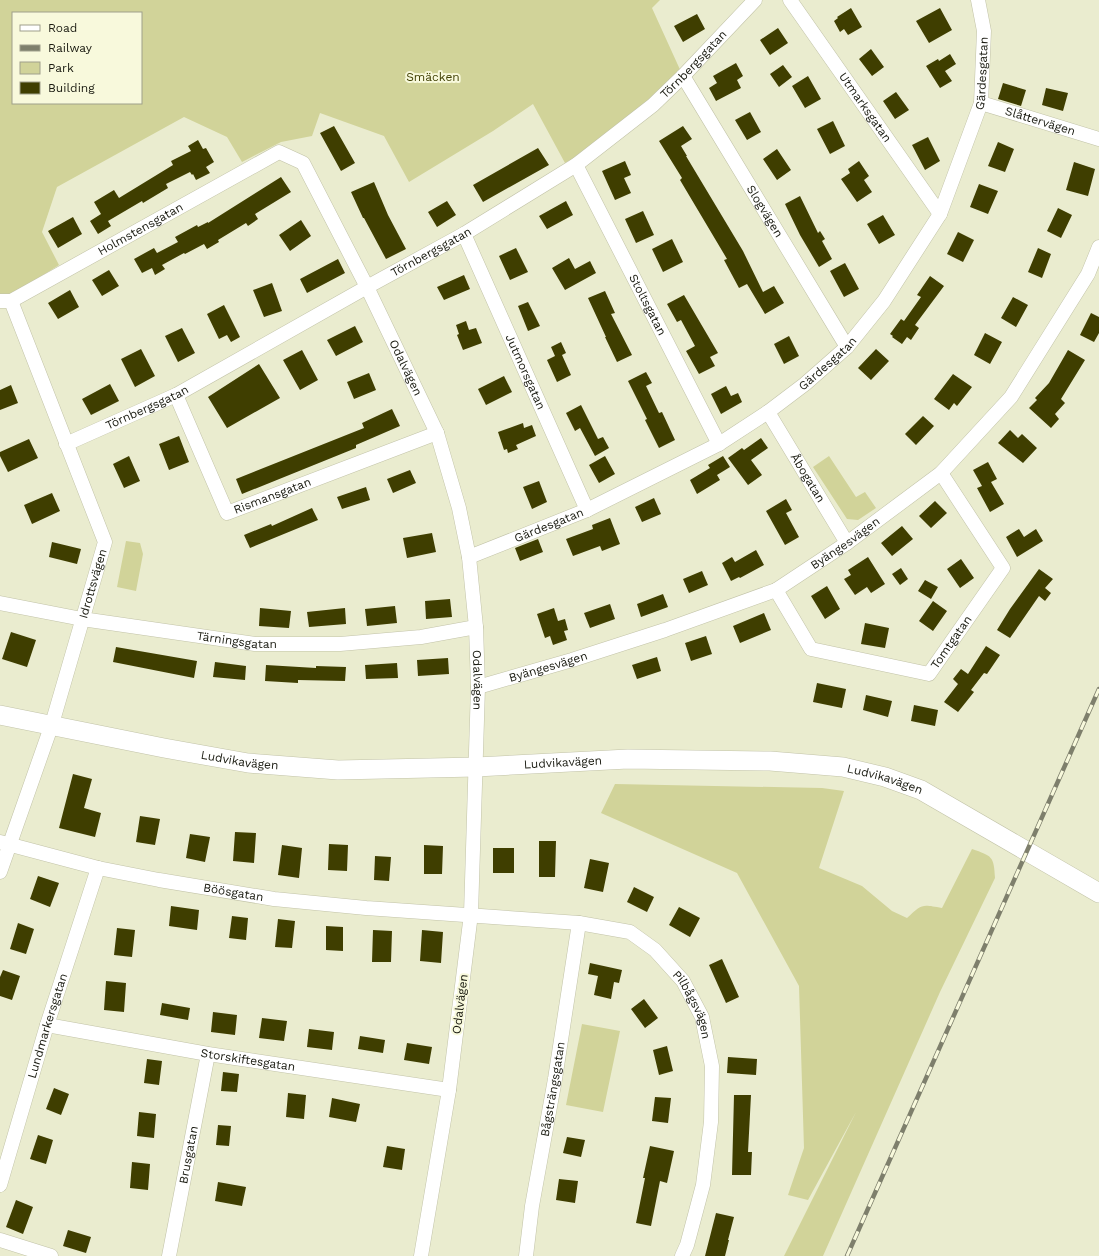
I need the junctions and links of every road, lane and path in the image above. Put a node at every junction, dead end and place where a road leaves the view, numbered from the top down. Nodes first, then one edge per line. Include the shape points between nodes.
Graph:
1 (755, 0) edge
2 (790, 0) edge
3 (978, 0) edge
4 (683, 76) junction
5 (981, 103) junction
6 (1099, 139) edge
7 (279, 152) joint
8 (576, 165) junction
9 (940, 214) junction
10 (464, 234) junction
11 (1099, 247) edge
12 (367, 287) junction
13 (5, 301) edge
14 (847, 347) junction
15 (176, 395) junction
16 (768, 412) junction
17 (437, 433) junction
18 (66, 444) junction
19 (719, 444) junction
20 (941, 473) junction
21 (587, 510) junction
22 (847, 543) junction
23 (469, 557) junction
24 (776, 590) junction
25 (0, 603) edge
26 (82, 619) junction
27 (476, 627) junction
28 (478, 687) junction
29 (0, 715) edge
30 (52, 724) junction
31 (476, 767) junction
32 (4, 843) edge
33 (98, 868) junction
34 (0, 872) edge
35 (1099, 893) edge
36 (471, 914) junction
37 (579, 923) junction
38 (47, 1025) junction
39 (208, 1054) junction
40 (449, 1090) junction
41 (0, 1185) edge
42 (0, 1240) edge
43 (51, 1256) edge
44 (169, 1256) edge
45 (421, 1256) edge
46 (526, 1256) edge
47 (682, 1256) edge

1 - 4 street, Törnbergsgatan
2 - 9 street, Utmarksgatan
3 - 5 street, Gärdesgatan via 984,31
4 - 8 street, Törnbergsgatan via 653,105
4 - 14 street, Slogvägen
5 - 6 street, Slåttervägen
5 - 9 street, Gärdesgatan
7 - 12 street, Odalvägen via 303,163
7 - 13 street, Holmstensgatan
8 - 10 street, Törnbergsgatan
8 - 19 street, Stoltsgatan
9 - 14 street, Gärdesgatan via 884,301
10 - 12 street, Törnbergsgatan
10 - 21 street, Jutmorsgatan
11 - 20 street, Byängesvägen via 1088,274 1011,397
12 - 15 street, Törnbergsgatan
12 - 17 street, Odalvägen
13 - 18 street, Idrottsvägen
14 - 16 street, Gärdesgatan
15 - 17 street, Rismansgatan via 227,513
15 - 18 street, Törnbergsgatan
16 - 19 street, Gärdesgatan
16 - 22 street, Åbogatan
17 - 23 street, Odalvägen via 459,508
18 - 26 street, Idrottsvägen via 105,542
19 - 21 street, Gärdesgatan
20 - 22 street, Byängesvägen
20 - 24 street, Tomtgatan via 1003,568 929,674 811,648
21 - 23 street, Gärdesgatan
22 - 24 street, Byängesvägen
23 - 27 street, Odalvägen
24 - 28 street, Byängesvägen via 665,630
25 - 26 street, Tärningsgatan
26 - 27 street, Tärningsgatan via 255,644 340,644 421,638
26 - 30 street, Idrottsvägen
27 - 28 street, Odalvägen
28 - 31 street, Odalvägen
29 - 30 street, Ludvikavägen
30 - 31 street, Ludvikavägen via 248,763 338,770
30 - 32 street, Idrottsvägen
31 - 35 street, Ludvikavägen via 628,759 770,761 843,767 885,777 921,790
31 - 36 street, Odalvägen
32 - 33 street, Böösgatan
32 - 34 street, Idrottsvägen
33 - 36 street, Böösgatan via 274,899
33 - 38 street, Lundmarkersgatan
36 - 37 street, Pilbågsvägen
36 - 40 street, Odalvägen
37 - 46 street, Bågsträngsgatan
37 - 47 street, Pilbågsvägen via 630,932 655,950 683,981 702,1017 712,1066 711,1122 703,1185
38 - 39 street, Storskiftesgatan
38 - 41 street, Lundmarkersgatan
39 - 40 street, Storskiftesgatan
39 - 44 street, Brusgatan
40 - 45 street, Odalvägen
42 - 43 street

